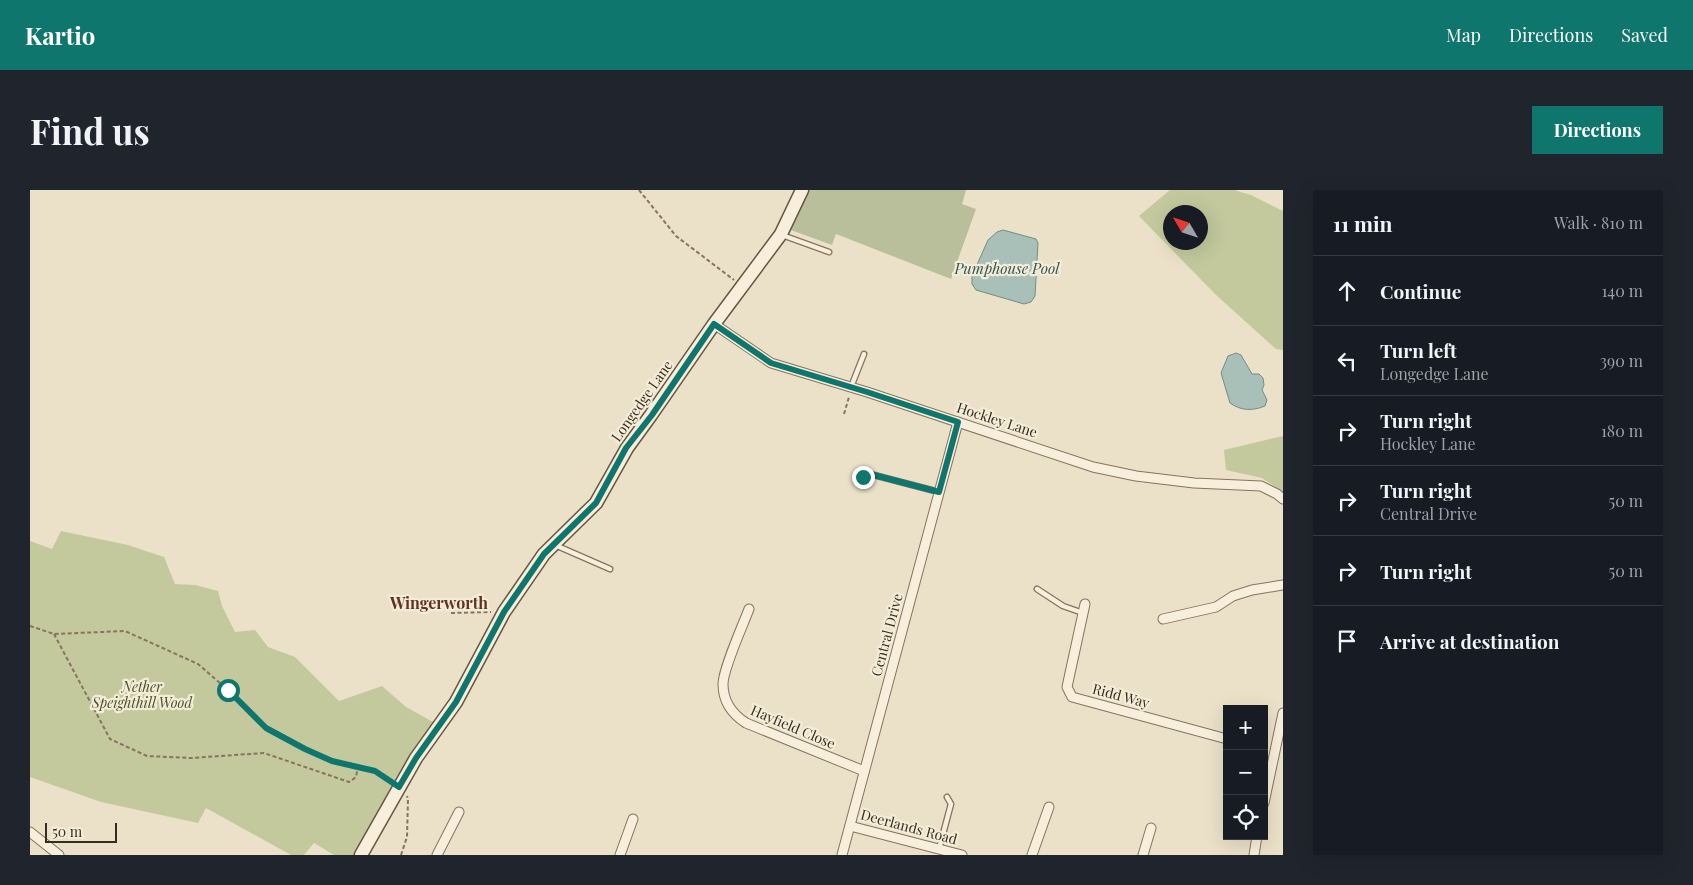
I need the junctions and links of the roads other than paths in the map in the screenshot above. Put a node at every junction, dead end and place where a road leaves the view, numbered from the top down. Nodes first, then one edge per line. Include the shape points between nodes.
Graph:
1 (802, 190) edge
2 (781, 234) junction
3 (829, 252) dead end
4 (714, 324) junction
5 (864, 354) dead end
6 (851, 387) junction
7 (958, 422) junction
8 (863, 477) dead end
9 (939, 492) junction
10 (1283, 499) edge
11 (554, 544) junction
12 (610, 569) dead end
13 (1283, 585) edge
14 (1037, 589) dead end
15 (1084, 608) joint
16 (750, 609) dead end
17 (1163, 619) dead end
18 (1283, 713) edge
19 (1223, 738) edge
20 (1268, 750) edge
21 (1275, 752) junction
22 (864, 771) junction
23 (1266, 795) edge
24 (948, 797) dead end
25 (1049, 807) dead end
26 (459, 812) dead end
27 (633, 819) dead end
28 (850, 826) junction
29 (1151, 828) dead end
30 (30, 832) edge
31 (1256, 840) edge
32 (939, 849) junction
33 (59, 855) edge
34 (361, 855) edge
35 (437, 855) edge
36 (620, 855) edge
37 (842, 855) edge
38 (962, 855) edge
39 (1032, 855) edge
40 (1143, 855) edge
41 (1254, 855) edge

1 - 2 street, Longedge Lane
2 - 3 lane
2 - 4 street, Longedge Lane
4 - 6 street, Hockley Lane via 771,363
4 - 11 street, Longedge Lane via 626,448 596,503
5 - 6 lane
6 - 7 street, Hockley Lane
7 - 9 street, Central Drive
7 - 10 street, Hockley Lane via 1093,467 1194,483 1262,486
8 - 9 lane via 870,474
9 - 22 street, Central Drive
11 - 12 lane
11 - 34 street, Longedge Lane via 504,612 456,702 416,758
13 - 17 street via 1252,590 1233,596 1216,607
14 - 15 lane via 1062,606
15 - 19 street, Ridd Way via 1067,687 1072,697
16 - 22 street, Hayfield Close via 723,683 729,707 746,723
18 - 21 street
20 - 21 street
21 - 23 street
22 - 28 street, Central Drive
24 - 32 lane via 951,804
25 - 39 street
26 - 35 street
27 - 36 street
28 - 32 street, Deerlands Road
28 - 37 street, Central Drive
29 - 40 street
30 - 33 street
31 - 41 street
32 - 38 street, Deerlands Road

